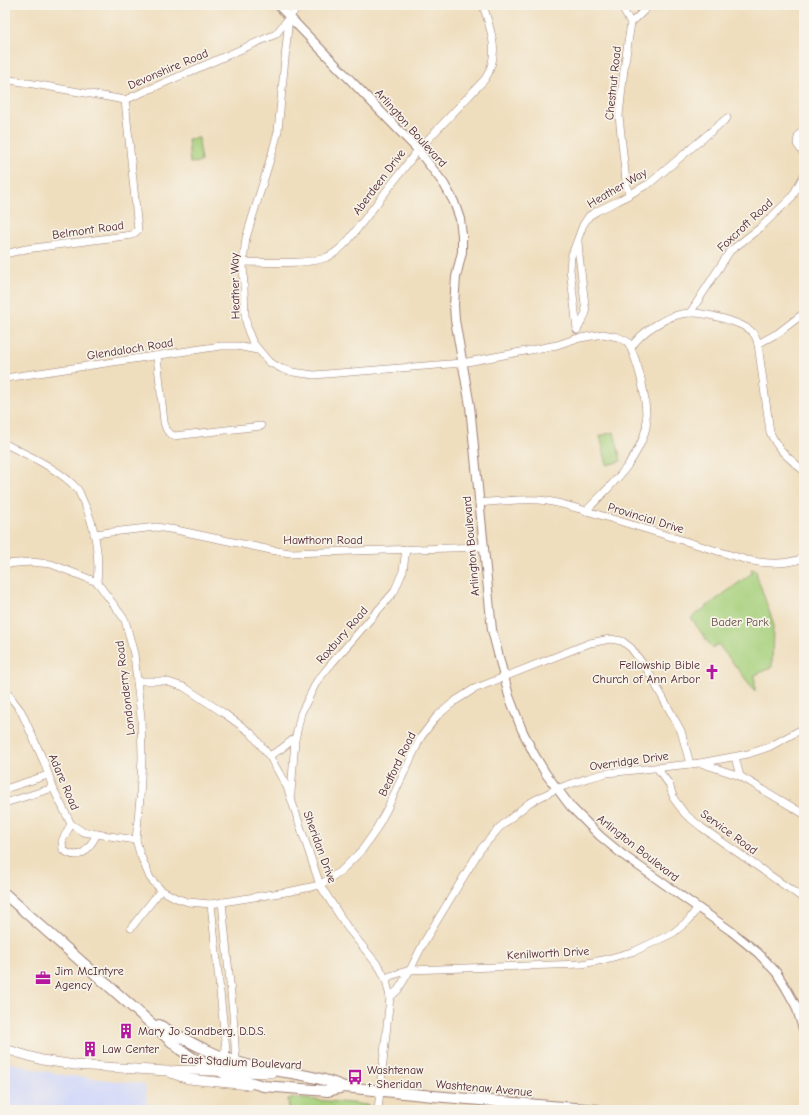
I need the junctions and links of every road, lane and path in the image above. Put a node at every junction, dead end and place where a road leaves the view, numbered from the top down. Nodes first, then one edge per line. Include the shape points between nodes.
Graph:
1 (278, 5) edge
2 (299, 5) edge
3 (483, 5) edge
4 (620, 5) edge
5 (650, 5) edge
6 (289, 17) junction
7 (632, 23) junction
8 (5, 79) edge
9 (125, 100) junction
10 (727, 118) dead end
11 (804, 128) edge
12 (418, 150) junction
13 (804, 154) edge
14 (804, 175) edge
15 (629, 195) junction
16 (578, 237) junction
17 (5, 254) edge
18 (243, 262) junction
19 (690, 313) junction
20 (804, 313) edge
21 (577, 329) junction
22 (575, 339) junction
23 (758, 344) junction
24 (631, 348) junction
25 (258, 350) junction
26 (157, 356) junction
27 (462, 363) junction
28 (5, 378) edge
29 (261, 426) dead end
30 (5, 444) edge
31 (804, 471) edge
32 (480, 503) junction
33 (586, 511) junction
34 (94, 534) junction
35 (483, 547) junction
36 (406, 549) junction
37 (804, 558) edge
38 (5, 564) edge
39 (97, 582) junction
40 (504, 677) junction
41 (137, 681) junction
42 (5, 690) edge
43 (804, 728) edge
44 (295, 738) junction
45 (269, 756) junction
46 (735, 757) junction
47 (700, 763) junction
48 (690, 764) junction
49 (657, 768) junction
50 (48, 775) junction
51 (740, 776) junction
52 (52, 788) junction
53 (5, 789) edge
54 (556, 789) junction
55 (290, 795) junction
56 (5, 803) edge
57 (804, 814) edge
58 (71, 824) junction
59 (97, 834) junction
60 (136, 840) junction
61 (320, 885) junction
62 (161, 890) junction
63 (5, 894) edge
64 (804, 899) edge
65 (222, 902) junction
66 (211, 904) junction
67 (697, 908) junction
68 (131, 928) dead end
69 (410, 970) junction
70 (386, 980) junction
71 (231, 996) junction
72 (220, 997) junction
73 (390, 997) junction
74 (147, 1018) junction
75 (804, 1032) edge
76 (5, 1049) edge
77 (224, 1057) junction
78 (236, 1061) junction
79 (166, 1072) junction
80 (219, 1072) junction
81 (316, 1077) junction
82 (263, 1086) junction
83 (344, 1088) junction
84 (380, 1090) junction
85 (378, 1110) edge
86 (598, 1110) edge

1 - 6 street, Arlington Boulevard
2 - 6 street, Devonshire Road
3 - 12 street, Aberdeen Drive via 494,46 491,71
4 - 7 street
5 - 7 street
6 - 9 street, Devonshire Road via 276,34
6 - 12 street, Arlington Boulevard
6 - 18 street, Heather Way via 278,131 246,238
7 - 15 street, Chestnut Road via 619,116
8 - 9 street, Devonshire Road
9 - 17 street, Belmont Road via 138,230 132,235
10 - 15 street, Heather Way via 650,183
11 - 13 street via 797,144
12 - 18 street, Aberdeen Drive via 336,253 311,261
12 - 27 street, Arlington Boulevard via 444,184 460,220 462,252 456,277 454,305
14 - 19 street, Foxcroft Road via 792,197 760,228 730,251
15 - 16 street, Heather Way via 589,216
16 - 21 street, Heather Way via 570,269
16 - 21 street, Heather Way via 586,314
18 - 25 street, Heather Way via 245,315 248,331
19 - 23 street via 742,324 753,332
19 - 24 street via 661,322 636,339
20 - 23 street
21 - 22 street, Heather Way
22 - 24 street, Heather Way via 603,334 618,337 628,342
22 - 27 street, Heather Way via 557,345
23 - 31 street via 770,432 780,451
24 - 33 street via 643,386 647,427 637,451 620,475
25 - 26 street, Glendaloch Road via 221,346
25 - 27 street, Heather Way via 269,362 282,369 314,375
26 - 28 street, Glendaloch Road
26 - 29 street via 164,422 170,434 174,436
27 - 32 street, Arlington Boulevard via 470,406
30 - 34 street via 62,476 78,490
32 - 33 street, Provincial Drive via 540,500
32 - 35 street, Arlington Boulevard
33 - 37 street, Provincial Drive via 747,560 771,564 788,563
34 - 36 street, Hawthorn Road via 156,527 290,553
34 - 39 street
35 - 36 street, Hawthorn Road
35 - 40 street, Arlington Boulevard via 492,630
36 - 44 street, Roxbury Road via 403,571 394,592 317,681 301,713
38 - 39 street via 51,564
39 - 41 street, Londonderry Road via 125,620 133,648
40 - 48 street, Bedford Road via 590,643 610,639 622,641 631,648 648,670 681,731
40 - 54 street, Arlington Boulevard via 522,730
40 - 61 street, Bedford Road via 474,689 437,716 421,737 374,833 362,850 342,870
41 - 45 street, Sheridan Drive via 165,680 184,687 252,733
41 - 60 street, Londonderry Road via 142,757
42 - 50 street, Adare Road via 22,711
43 - 46 street, Overridge Drive via 769,747
44 - 45 street
44 - 55 street, Roxbury Road
45 - 55 street, Sheridan Drive
46 - 47 street, Overridge Drive
46 - 51 street
47 - 48 street, Overridge Drive
47 - 51 street
48 - 49 street, Overridge Drive
49 - 54 street, Overridge Drive via 607,773
49 - 64 street, Service Road via 685,814
50 - 52 street, Adare Road
50 - 53 street
51 - 57 street
52 - 56 street
52 - 58 street, Adare Road
54 - 67 street, Arlington Boulevard via 600,836
54 - 69 street, Overridge Drive via 529,803 500,827 480,850 424,942
55 - 61 street, Sheridan Drive
58 - 59 street, Adare Road via 83,832
58 - 59 street via 62,841 63,850 68,854 82,854
59 - 60 street, Adare Road
60 - 62 street, Londonderry Road via 142,862 150,878
61 - 65 street, Bedford Road
61 - 70 street, Sheridan Drive via 346,927 380,968
62 - 66 street, Londonderry Road via 188,902
62 - 68 street
63 - 74 main road, Washtenaw Avenue
65 - 66 street, Londonderry Road
65 - 71 street
66 - 72 street
67 - 69 street, Kenilworth Drive via 673,933 635,951 603,960 582,964
67 - 75 street, Arlington Boulevard via 758,953 776,972 796,1006
69 - 70 street, Kenilworth Drive via 390,976
69 - 73 street, Overridge Drive via 398,990
70 - 73 street, Sheridan Drive
71 - 72 street
71 - 78 street
72 - 77 street via 226,1050
73 - 84 street, Sheridan Drive
74 - 77 main road, Washtenaw Avenue
74 - 80 main road, Washtenaw Avenue via 181,1050
76 - 79 main road, East Stadium Boulevard via 42,1060 69,1064
77 - 78 main road, Washtenaw Avenue
78 - 81 main road, Washtenaw Avenue
79 - 80 main road, East Stadium Boulevard
79 - 82 main road, East Stadium Boulevard via 188,1079
80 - 81 main road, East Stadium Boulevard
80 - 82 main road, Washtenaw Avenue
81 - 83 main road, Washtenaw Avenue
82 - 83 main road, Washtenaw Avenue via 328,1091
83 - 84 main road, Washtenaw Avenue
84 - 85 street, Sheridan Drive
84 - 86 main road, Washtenaw Avenue

